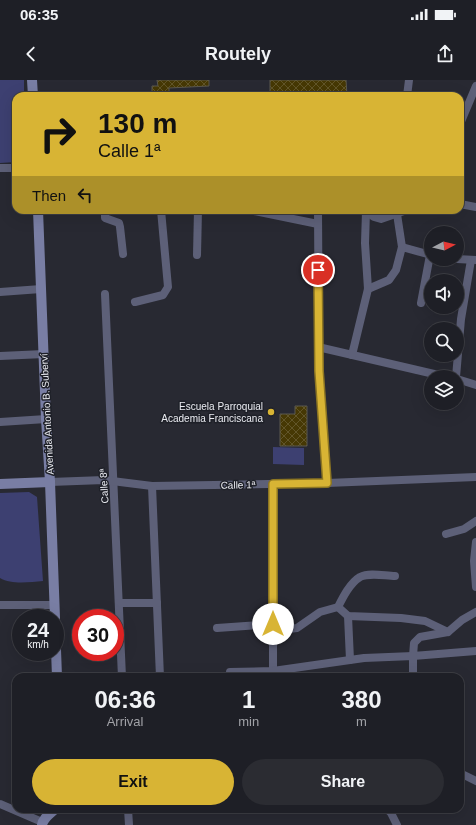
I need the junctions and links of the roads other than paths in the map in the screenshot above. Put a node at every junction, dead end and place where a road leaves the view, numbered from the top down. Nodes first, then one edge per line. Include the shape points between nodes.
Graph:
1 (32, 80) edge
2 (409, 80) edge
3 (476, 90) edge
4 (33, 92) edge
5 (408, 92) edge
6 (464, 116) edge
7 (0, 168) edge
8 (12, 168) edge
9 (464, 205) edge
10 (476, 207) edge
11 (38, 214) edge
12 (105, 214) edge
13 (161, 214) edge
14 (198, 214) edge
15 (269, 214) edge
16 (318, 214) edge
17 (365, 214) edge
18 (370, 214) edge
19 (397, 214) joint
20 (318, 224) junction
21 (402, 247) junction
22 (424, 253) edge
23 (123, 254) dead end
24 (197, 255) dead end
25 (473, 260) edge
26 (429, 266) edge
27 (41, 289) junction
28 (368, 290) junction
29 (0, 292) edge
30 (105, 294) dead end
31 (135, 302) dead end
32 (421, 303) dead end
33 (318, 347) junction
34 (44, 354) junction
35 (352, 354) junction
36 (0, 356) edge
37 (457, 370) edge
38 (424, 371) edge
39 (464, 380) edge
40 (476, 384) edge
41 (46, 419) junction
42 (0, 422) edge
43 (476, 477) edge
44 (113, 481) junction
45 (50, 482) junction
46 (327, 483) junction
47 (0, 484) edge
48 (273, 484) junction
49 (152, 486) junction
50 (476, 521) edge
51 (446, 534) dead end
52 (476, 542) edge
53 (395, 576) dead end
54 (476, 587) edge
55 (157, 602) junction
56 (119, 603) junction
57 (0, 605) edge
58 (54, 605) junction
59 (338, 607) junction
60 (54, 609) edge
61 (476, 612) edge
62 (348, 616) junction
63 (273, 627) junction
64 (217, 628) dead end
65 (448, 632) junction
66 (476, 651) edge
67 (413, 656) junction
68 (350, 660) junction
69 (56, 661) edge
70 (230, 672) dead end
71 (57, 673) edge
72 (122, 673) edge
73 (160, 673) edge
74 (252, 673) edge
75 (273, 673) edge
76 (278, 673) edge
77 (413, 673) edge
78 (464, 775) edge
79 (476, 781) edge
80 (0, 804) edge
81 (12, 810) edge
82 (19, 813) edge
83 (50, 813) edge
84 (128, 813) edge
85 (391, 813) edge
86 (42, 824) edge
87 (129, 825) edge
88 (397, 825) edge

1 - 4 main road
2 - 5 street
3 - 6 street
7 - 8 street
9 - 10 street
11 - 27 main road, Avenida Antonio B. Suberví
12 - 23 street via 105,218 119,223
13 - 31 street via 168,287 163,295
14 - 24 street
15 - 20 street
16 - 20 street
17 - 28 street
18 - 19 street via 381,219
19 - 21 street
20 - 33 street
21 - 22 street
21 - 28 street via 396,270 388,280
25 - 37 street via 461,318
26 - 32 street
27 - 29 street
27 - 34 main road, Avenida Antonio B. Suberví
28 - 35 street
30 - 44 street, Calle 8ª
33 - 35 street
33 - 46 street
34 - 36 street
34 - 41 main road, Avenida Antonio B. Suberví
35 - 38 street
39 - 40 street
41 - 42 street
41 - 45 main road, Avenida Antonio B. Suberví
43 - 46 street, Calle 1ª
44 - 45 street, Calle 1ª
44 - 49 street, Calle 1ª
44 - 56 street, Calle 8ª
45 - 47 main road, Calle 1ª
45 - 58 main road, Avenida Antonio B. Suberví
46 - 48 street, Calle 1ª
48 - 49 street, Calle 1ª
48 - 63 street
49 - 55 street
50 - 51 street via 464,529
52 - 54 street
53 - 59 street via 360,577 350,586
55 - 56 street
55 - 73 street
56 - 72 street, Calle 8ª
57 - 58 street
58 - 60 main road, Avenida Antonio B. Suberví
59 - 62 street
59 - 63 street via 320,612 297,628
61 - 65 street
62 - 65 street via 425,621
62 - 68 street
63 - 64 street
63 - 75 street
65 - 67 street via 420,637 414,643
66 - 67 street
67 - 68 street
67 - 77 street
68 - 76 street
69 - 71 main road
70 - 74 street
78 - 79 street
80 - 81 street
82 - 86 street
83 - 86 main road
84 - 87 street
85 - 88 street

